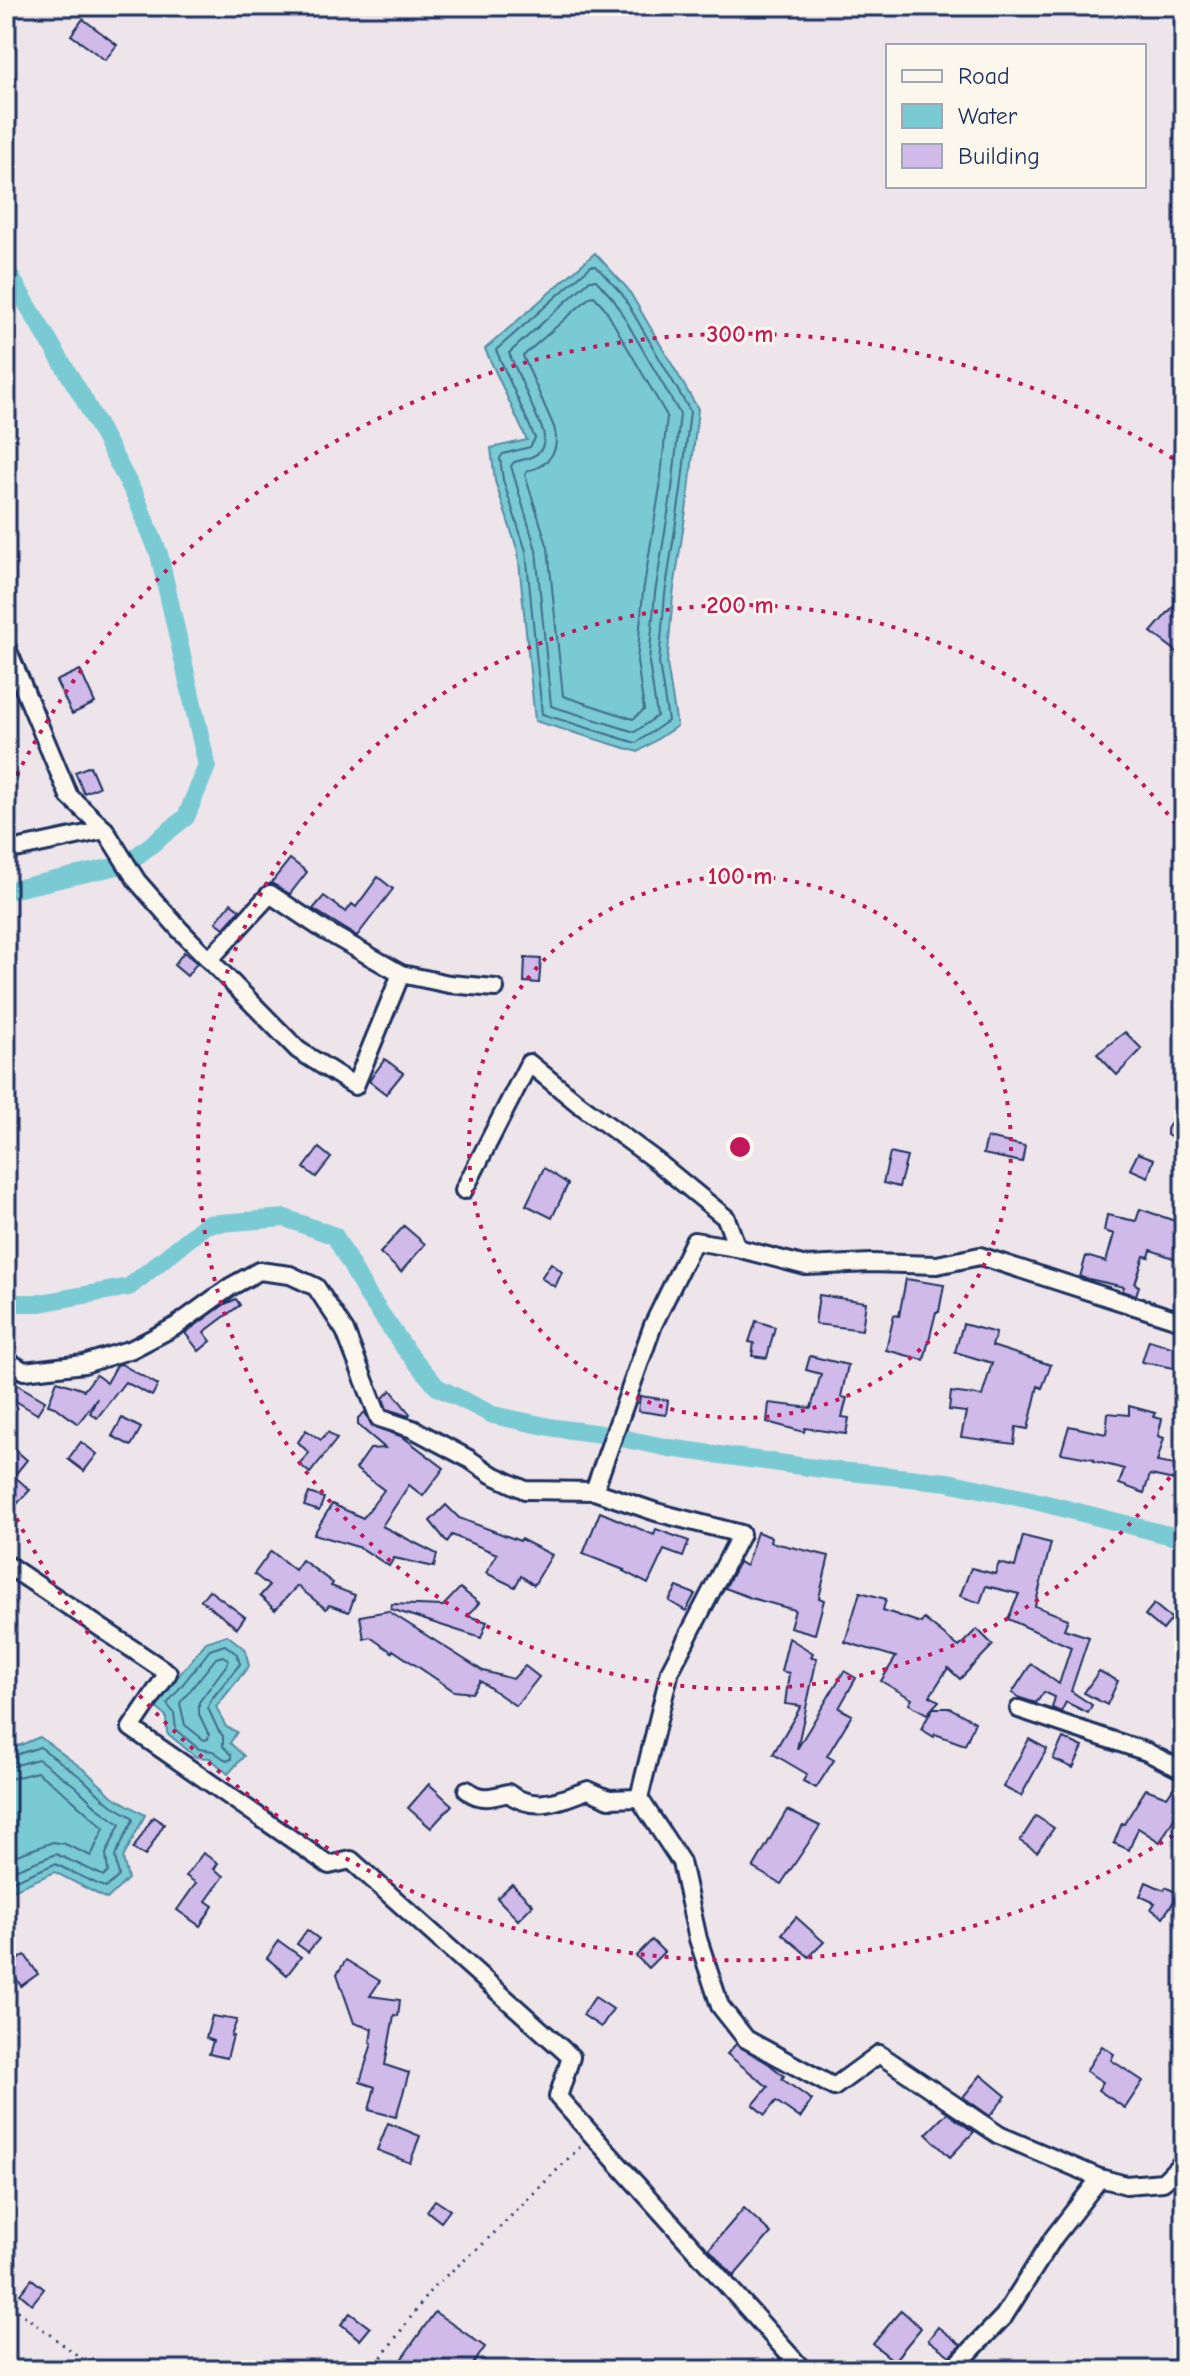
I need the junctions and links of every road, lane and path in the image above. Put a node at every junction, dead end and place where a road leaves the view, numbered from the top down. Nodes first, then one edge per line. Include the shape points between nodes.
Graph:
1 (6, 646) edge
2 (105, 830) junction
3 (6, 851) edge
4 (209, 960) junction
5 (401, 974) junction
6 (495, 988) dead end
7 (464, 1190) dead end
8 (737, 1248) junction
9 (1184, 1322) edge
10 (6, 1360) edge
11 (594, 1491) junction
12 (6, 1564) edge
13 (1019, 1709) dead end
14 (1184, 1771) edge
15 (467, 1790) dead end
16 (639, 1798) junction
17 (592, 2135) junction
18 (1184, 2161) edge
19 (1100, 2178) junction
20 (6, 2299) edge
21 (97, 2370) edge
22 (372, 2370) edge
23 (803, 2370) edge
24 (952, 2370) edge

1 - 2 street via 69,796
2 - 3 street
2 - 4 street via 137,881
4 - 5 street via 270,894
4 - 5 street via 298,1050 355,1086
5 - 6 street
7 - 8 street via 529,1063 726,1218
8 - 9 street via 806,1266 937,1265 980,1256
8 - 11 street via 694,1241 653,1325
10 - 11 street via 24,1371 84,1364 132,1349 176,1326 259,1271 290,1275 316,1287 345,1331 379,1418 413,1429 525,1490
11 - 16 street via 741,1534 670,1671
12 - 17 street via 168,1673 131,1728 329,1865 351,1860 571,2057 558,2097
13 - 14 street via 1147,1752
15 - 16 street via 486,1799 508,1793 519,1802 534,1804 588,1790 609,1799
16 - 19 street via 681,1862 720,2006 746,2039 834,2087 879,2054 999,2135
17 - 22 path via 433,2287
17 - 23 street
18 - 19 street via 1163,2182 1126,2185
19 - 24 street via 1054,2237 1004,2316
20 - 21 path

